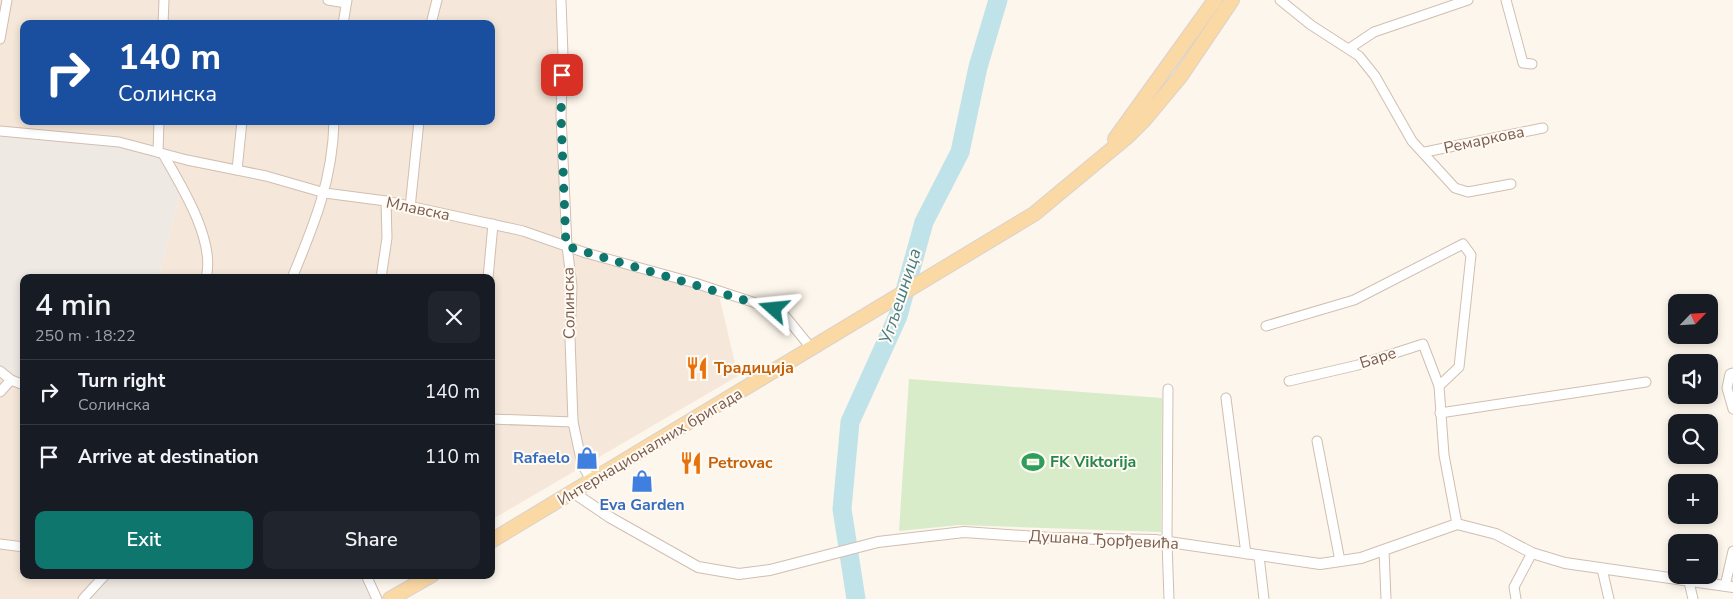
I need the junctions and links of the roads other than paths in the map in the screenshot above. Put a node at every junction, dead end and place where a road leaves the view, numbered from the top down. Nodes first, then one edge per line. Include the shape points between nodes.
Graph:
1 (7, 0) edge
2 (164, 0) edge
3 (328, 0) edge
4 (437, 0) edge
5 (561, 0) edge
6 (1215, 0) edge
7 (1232, 0) edge
8 (1280, 0) edge
9 (1468, 0) edge
10 (1506, 0) edge
11 (347, 2) edge
12 (164, 20) edge
13 (344, 20) edge
14 (432, 20) edge
15 (0, 39) edge
16 (1350, 48) junction
17 (1532, 64) dead end
18 (159, 125) edge
19 (242, 125) edge
20 (334, 125) edge
21 (418, 125) edge
22 (1544, 128) dead end
23 (0, 131) edge
24 (1106, 152) junction
25 (1425, 152) junction
26 (161, 153) junction
27 (237, 170) junction
28 (1511, 184) dead end
29 (325, 192) junction
30 (386, 201) junction
31 (410, 208) junction
32 (493, 224) junction
33 (566, 246) junction
34 (206, 274) edge
35 (294, 274) edge
36 (382, 274) edge
37 (488, 274) edge
38 (1266, 326) dead end
39 (812, 349) junction
40 (0, 372) edge
41 (1733, 373) edge
42 (11, 380) junction
43 (1289, 381) dead end
44 (1646, 382) dead end
45 (20, 383) edge
46 (1439, 386) junction
47 (1168, 388) dead end
48 (0, 392) edge
49 (1226, 398) dead end
50 (1733, 409) edge
51 (1440, 413) junction
52 (495, 419) edge
53 (573, 422) junction
54 (1317, 441) dead end
55 (592, 482) junction
56 (574, 493) junction
57 (1457, 524) junction
58 (495, 539) edge
59 (1167, 542) junction
60 (0, 544) edge
61 (20, 546) edge
62 (1384, 550) junction
63 (1733, 551) edge
64 (1532, 553) junction
65 (1246, 554) junction
66 (1259, 556) junction
67 (1340, 561) junction
68 (1602, 569) junction
69 (94, 579) edge
70 (102, 579) edge
71 (368, 579) edge
72 (425, 579) edge
73 (1668, 579) edge
74 (1689, 584) edge
75 (1705, 584) edge
76 (1729, 587) edge
77 (92, 590) junction
78 (83, 599) edge
79 (377, 599) edge
80 (390, 599) edge
81 (1170, 599) edge
82 (1264, 599) edge
83 (1386, 599) edge
84 (1516, 599) edge
85 (1609, 599) edge
86 (1693, 599) edge

1 - 15 street
2 - 12 street
3 - 11 street
4 - 14 street
5 - 33 street, Солинска
6 - 24 main road, Интернационалних бригада
7 - 24 main road, Интернационалних бригада via 1162,99 1128,136
8 - 16 street via 1311,25
9 - 16 street via 1374,32
10 - 17 street via 1523,63
11 - 13 street
16 - 25 street via 1367,65 1412,141
18 - 26 street
19 - 27 street
20 - 29 street via 332,159
21 - 31 street
22 - 25 street, Ремаркова
23 - 26 street, Млавска via 118,142
24 - 39 main road, Интернационалних бригада via 1029,217
25 - 28 street via 1450,183 1461,191
26 - 27 street, Млавска
26 - 34 street via 186,194 206,245
27 - 29 street, Млавска
29 - 30 street, Млавска
29 - 35 street
30 - 31 street, Млавска
30 - 36 street via 387,238
31 - 32 street, Млавска
32 - 33 street, Млавска
32 - 37 street
33 - 39 street, Млавска via 774,309 786,316
33 - 53 street, Солинска via 572,286
38 - 46 street via 1354,300 1463,244 1471,255 1459,367
39 - 55 main road, Интернационалних бригада
40 - 42 street
41 - 50 street via 1727,388
42 - 45 street
42 - 48 street
43 - 46 street, Баре via 1358,365 1423,344
44 - 51 street
46 - 51 street
47 - 59 street
49 - 65 street
51 - 57 street
52 - 53 street
53 - 55 street, Солинска via 582,464
54 - 67 street
55 - 56 main road, Интернационалних бригада
56 - 58 main road, Интернационалних бригада
56 - 59 street, Душана Ђорђевића via 611,518 698,567 739,574 770,570 878,542 964,532
57 - 62 street, Душана Ђорђевића
57 - 64 street via 1496,534
59 - 65 street, Душана Ђорђевића
59 - 81 street
60 - 61 street
62 - 67 street, Душана Ђорђевића
62 - 83 street
63 - 76 street
64 - 68 street
64 - 84 street via 1514,587
65 - 66 street, Душана Ђорђевића
66 - 67 street, Душана Ђорђевића via 1320,564
66 - 82 street
68 - 73 street
68 - 85 street
69 - 77 street
70 - 77 street
71 - 79 street
72 - 80 main road
74 - 86 street
75 - 76 street
77 - 78 street

